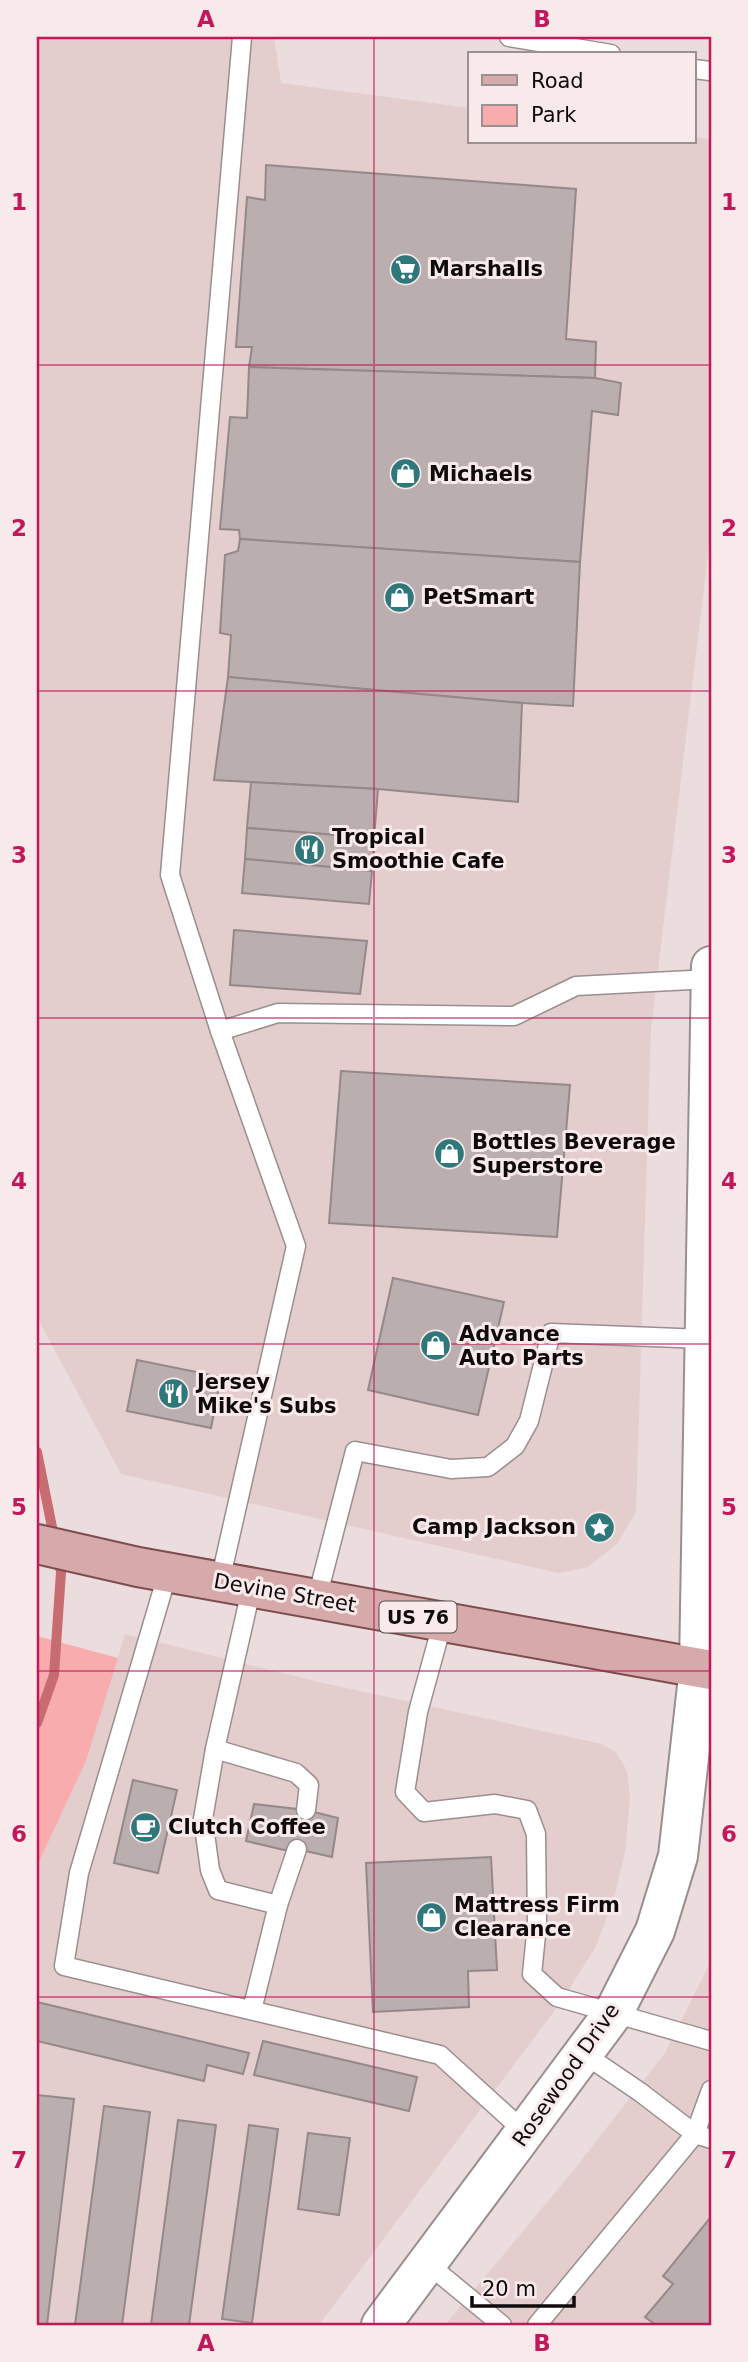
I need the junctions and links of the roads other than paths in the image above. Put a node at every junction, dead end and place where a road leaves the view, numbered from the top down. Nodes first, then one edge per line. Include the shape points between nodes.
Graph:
1 (242, 37) edge
2 (509, 37) edge
3 (599, 52) edge
4 (711, 973) edge
5 (220, 1031) junction
6 (709, 1161) edge
7 (704, 1339) junction
8 (37, 1544) edge
9 (153, 1570) junction
10 (236, 1584) junction
11 (317, 1598) junction
12 (443, 1621) junction
13 (705, 1669) edge
14 (215, 1749) junction
15 (306, 1810) dead end
16 (297, 1849) dead end
17 (278, 1905) junction
18 (252, 2010) junction
19 (614, 2012) junction
20 (711, 2040) edge
21 (584, 2054) junction
22 (711, 2090) edge
23 (526, 2133) junction
24 (703, 2137) edge
25 (428, 2264) junction
26 (381, 2325) edge
27 (502, 2325) edge
28 (537, 2325) edge

1 - 5 lane via 170,875
2 - 3 lane
4 - 5 lane via 576,986 514,1016 278,1013
4 - 6 main road, Rosewood Drive
5 - 10 lane via 296,1246
6 - 7 main road, Rosewood Drive
7 - 11 lane via 551,1333 528,1421 515,1446 488,1467 451,1469 355,1451
7 - 13 main road, Rosewood Drive
8 - 9 main road, Devine Street / US 76
9 - 10 main road, Devine Street / US 76
9 - 18 lane via 79,1873 64,1966
10 - 11 main road, Devine Street / US 76
10 - 14 lane
11 - 12 main road, Devine Street / US 76
12 - 13 main road, Devine Street / US 76
12 - 19 lane via 418,1712 405,1792 424,1812 495,1804 527,1810 536,1834 537,1925 532,1974 557,1997
13 - 19 main road, Rosewood Drive via 678,1856 655,1931
14 - 15 lane via 296,1773 309,1785
14 - 17 lane via 203,1819 209,1870 218,1890
16 - 17 lane
17 - 18 lane
18 - 23 lane via 440,2055
19 - 20 lane
19 - 21 main road, Rosewood Drive
21 - 23 main road, Rosewood Drive
21 - 24 lane
22 - 24 lane
23 - 25 main road, Rosewood Drive
24 - 28 lane
25 - 26 main road, Rosewood Drive
25 - 27 lane

